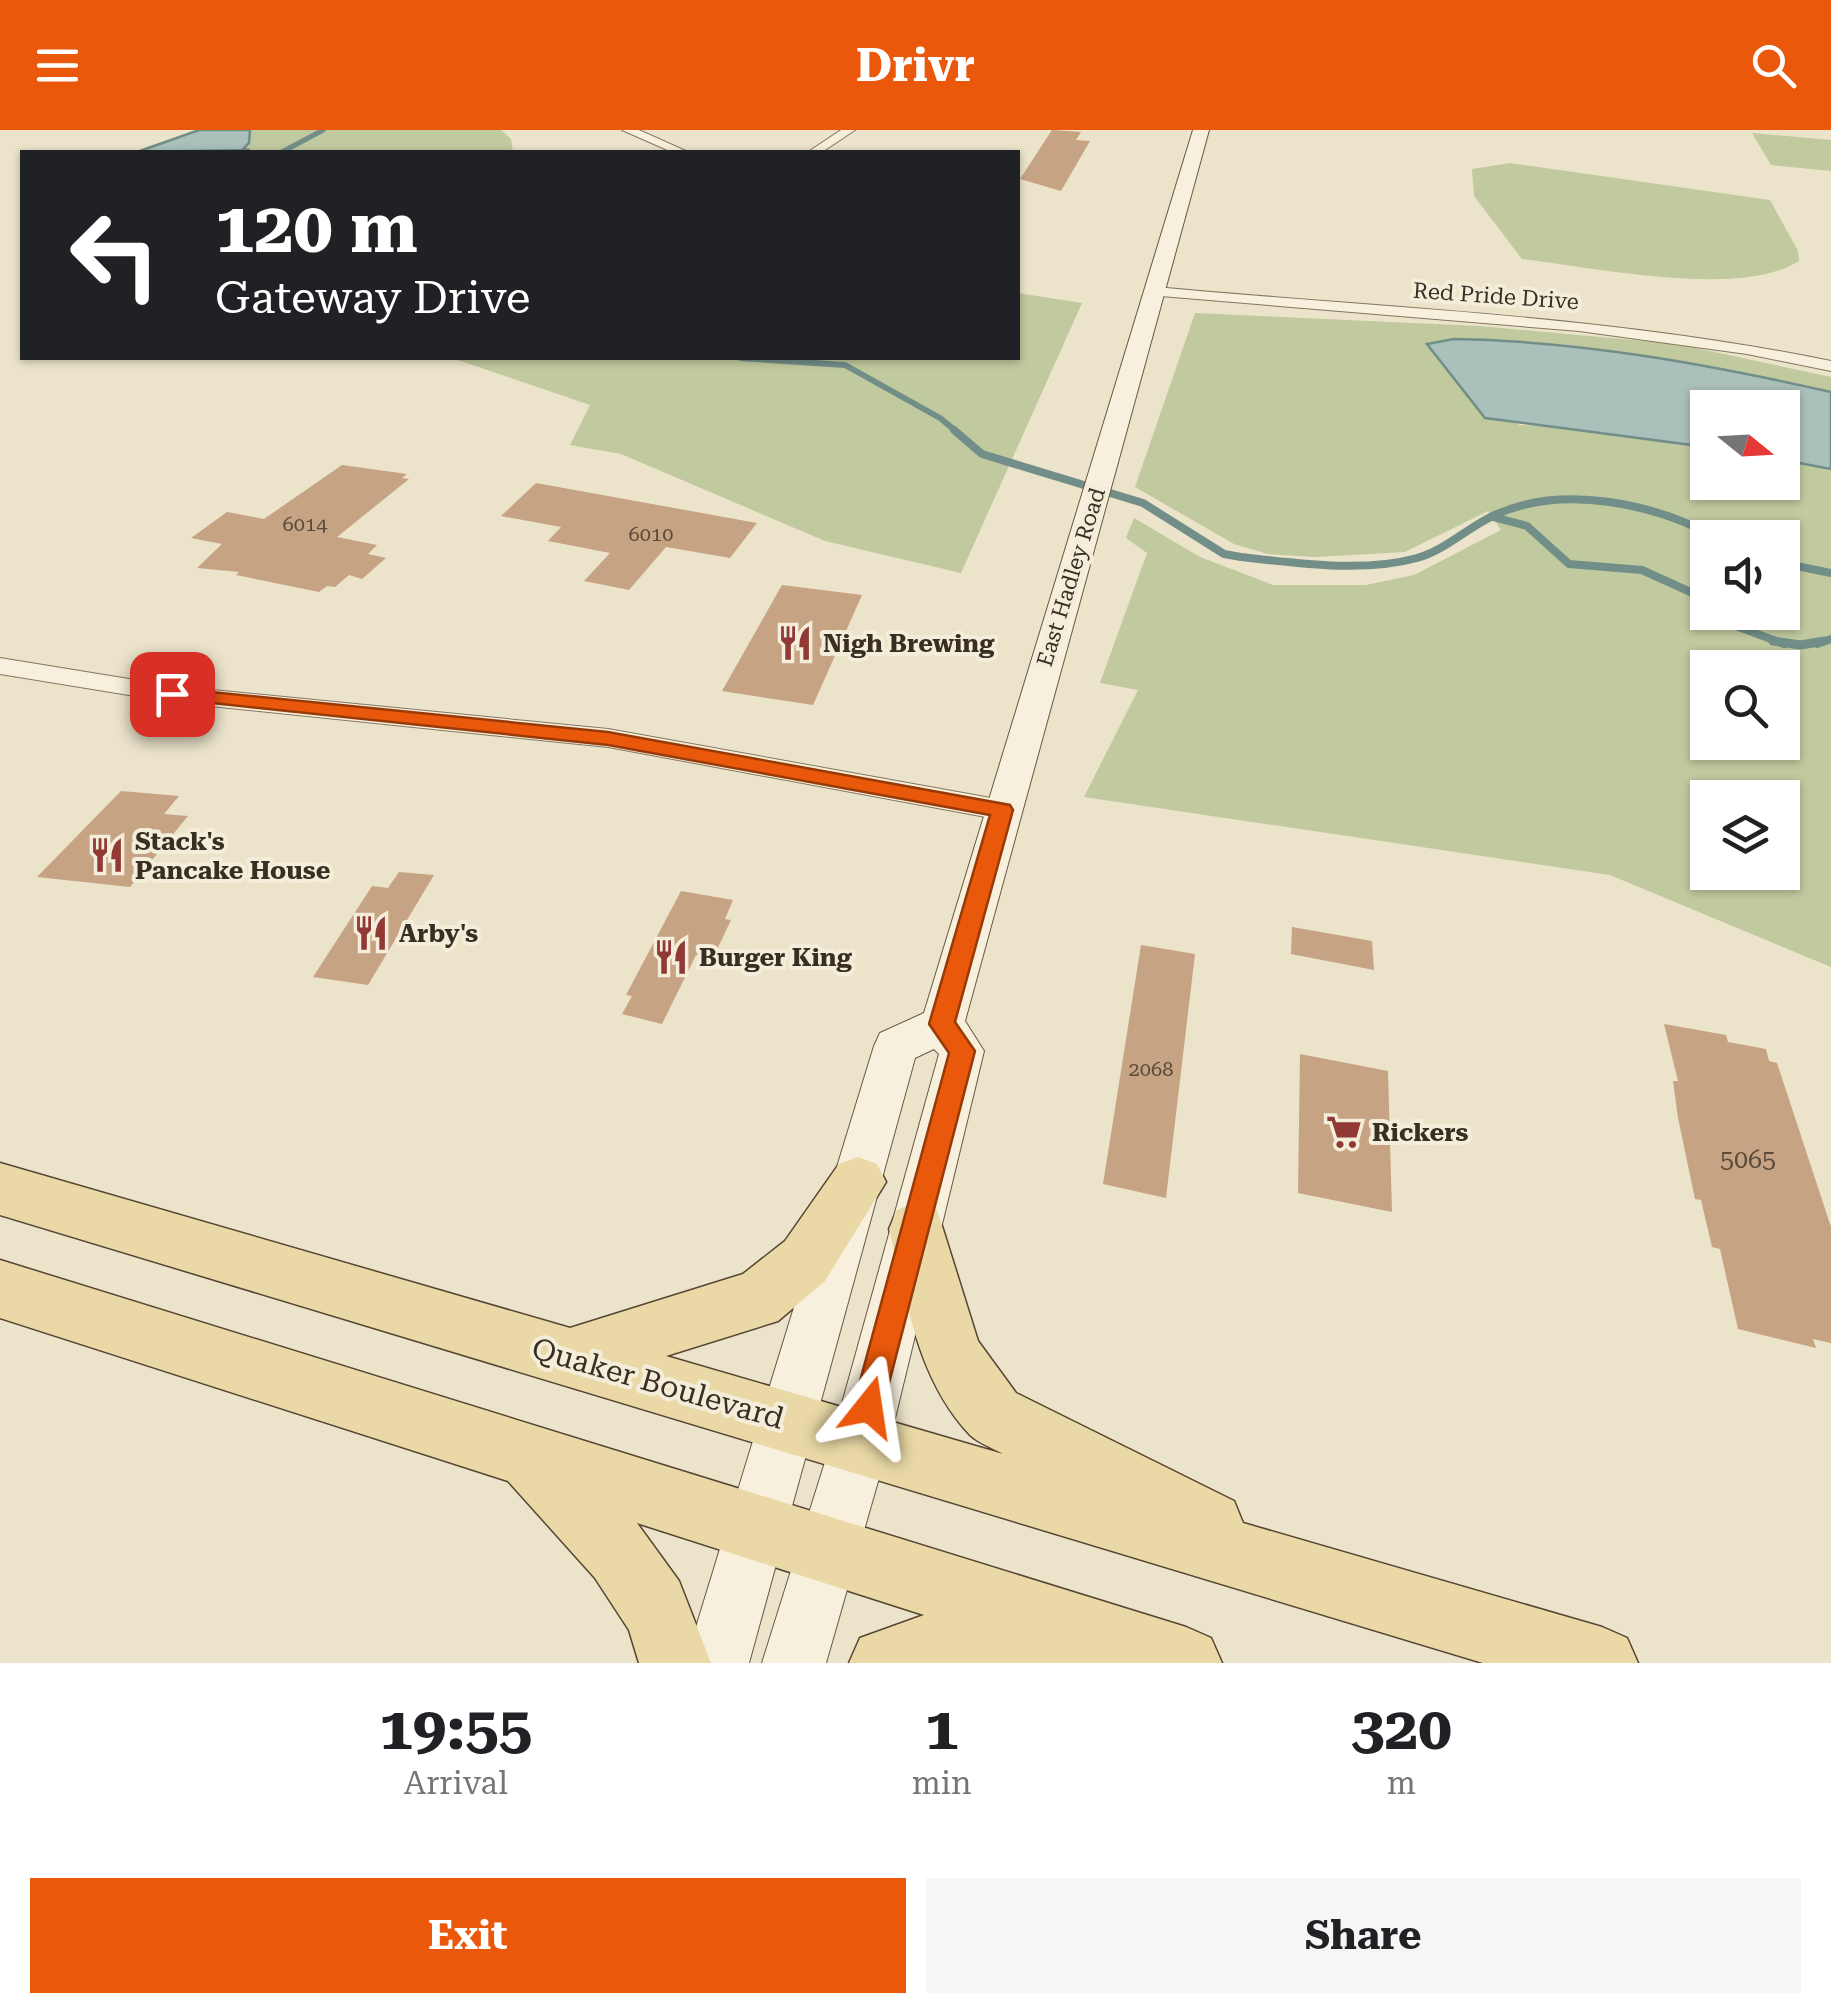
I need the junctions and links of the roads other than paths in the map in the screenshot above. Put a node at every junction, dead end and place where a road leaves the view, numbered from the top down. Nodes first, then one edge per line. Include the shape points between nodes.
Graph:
1 (628, 130) edge
2 (848, 130) edge
3 (1201, 130) edge
4 (677, 150) edge
5 (817, 150) edge
6 (1155, 292) junction
7 (1831, 366) edge
8 (0, 666) edge
9 (1002, 810) junction
10 (942, 1024) junction
11 (858, 1182) junction
12 (0, 1190) edge
13 (917, 1229) junction
14 (0, 1290) edge
15 (572, 1358) junction
16 (786, 1421) junction
17 (860, 1442) junction
18 (524, 1455) junction
19 (755, 1528) junction
20 (826, 1550) junction
21 (1310, 1576) junction
22 (1075, 1628) junction
23 (675, 1663) edge
24 (717, 1663) edge
25 (794, 1663) edge
26 (885, 1663) edge
27 (1186, 1663) edge
28 (1602, 1663) edge

1 - 4 street
2 - 5 street
3 - 6 street, East Hadley Road
6 - 7 street, Red Pride Drive via 1585,324
6 - 9 street, East Hadley Road
8 - 9 street via 152,692 628,741
9 - 10 street, East Hadley Road
10 - 11 street via 896,1046
10 - 13 street via 962,1051
11 - 15 main road via 805,1261 757,1300
11 - 16 street
12 - 15 main road, Quaker Boulevard
13 - 17 street
13 - 21 main road via 952,1358 994,1415
14 - 18 main road
15 - 16 main road, Quaker Boulevard
16 - 17 main road, Quaker Boulevard
16 - 19 street
17 - 20 street
17 - 21 main road, Quaker Boulevard
18 - 19 main road
18 - 23 main road via 607,1535 669,1634
19 - 20 main road
19 - 24 street
20 - 22 main road
20 - 25 street
21 - 28 main road, Quaker Boulevard
22 - 26 main road via 953,1642
22 - 27 main road

